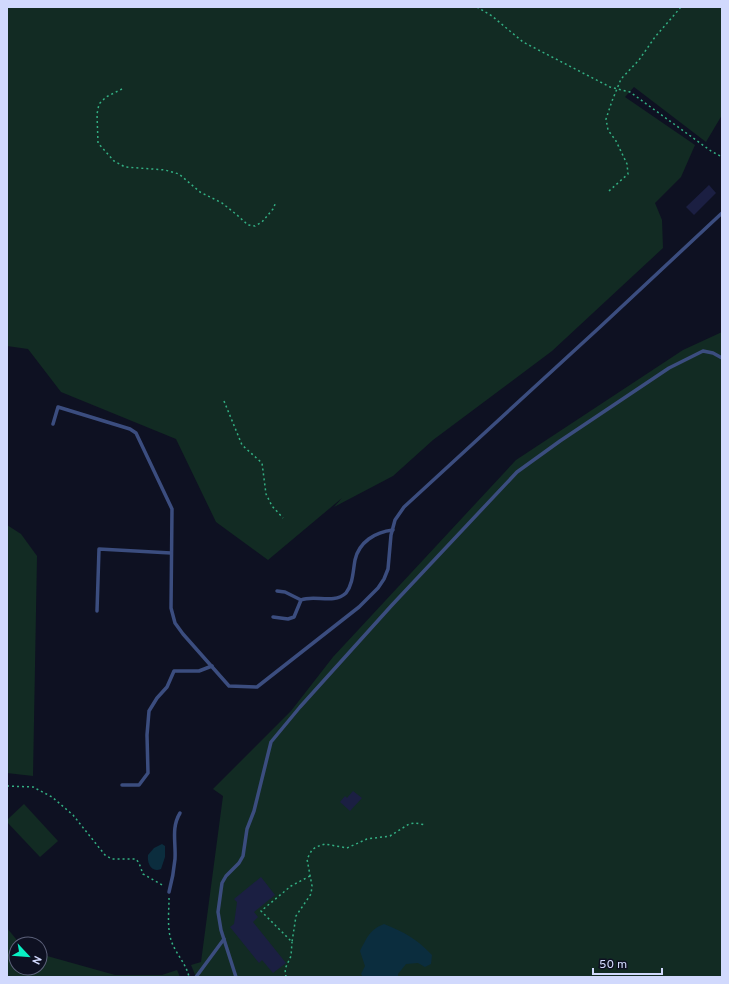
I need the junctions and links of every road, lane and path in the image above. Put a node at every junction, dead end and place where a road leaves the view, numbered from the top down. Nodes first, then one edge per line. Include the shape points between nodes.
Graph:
1 (477, 7) edge
2 (681, 7) edge
3 (617, 88) junction
4 (122, 90) dead end
5 (722, 157) edge
6 (609, 191) dead end
7 (276, 202) dead end
8 (722, 213) edge
9 (722, 358) edge
10 (224, 401) dead end
11 (52, 424) dead end
12 (283, 518) dead end
13 (393, 530) junction
14 (171, 553) junction
15 (277, 591) dead end
16 (301, 600) junction
17 (97, 611) dead end
18 (273, 618) dead end
19 (212, 666) junction
20 (122, 785) dead end
21 (7, 786) edge
22 (180, 813) dead end
23 (426, 825) dead end
24 (310, 876) junction
25 (169, 892) junction
26 (224, 939) junction
27 (292, 942) junction
28 (190, 977) edge
29 (196, 977) edge
30 (236, 977) edge
31 (286, 977) edge

1 - 3 path via 523,42 610,87
2 - 3 path via 621,79
3 - 5 path via 630,92
3 - 6 path via 606,119 608,130 627,164 628,174
4 - 7 path via 106,97 99,104 97,114 98,144 114,161 125,167 165,170 179,174 200,192 222,203 248,225 255,226 262,222
8 - 13 lane via 404,507
9 - 26 lane via 703,351 669,368 517,472 300,707 271,742 247,829 243,856 222,883 218,912
10 - 12 path via 242,444 262,463 266,494 272,506
11 - 14 lane via 58,407 136,433 172,509
13 - 16 lane via 374,535 358,550 351,583 346,593 331,599 309,597
13 - 19 lane via 388,569 378,588 359,607 257,687 229,686
14 - 17 lane via 99,550
14 - 19 lane via 171,608 175,623
15 - 16 lane
16 - 18 lane via 294,617
19 - 20 lane via 199,671 174,671 167,687 149,711 148,774 139,785
21 - 25 path via 33,787 52,797 73,815 105,854 112,859 136,859 143,874
22 - 25 lane via 174,827 175,860
23 - 24 path via 409,824 390,836 367,839 347,848 324,844 316,847 307,859
24 - 27 path via 311,894 296,916
24 - 27 path via 291,886 261,911
25 - 28 path via 169,933
26 - 29 lane
26 - 30 lane
27 - 31 path via 285,969

